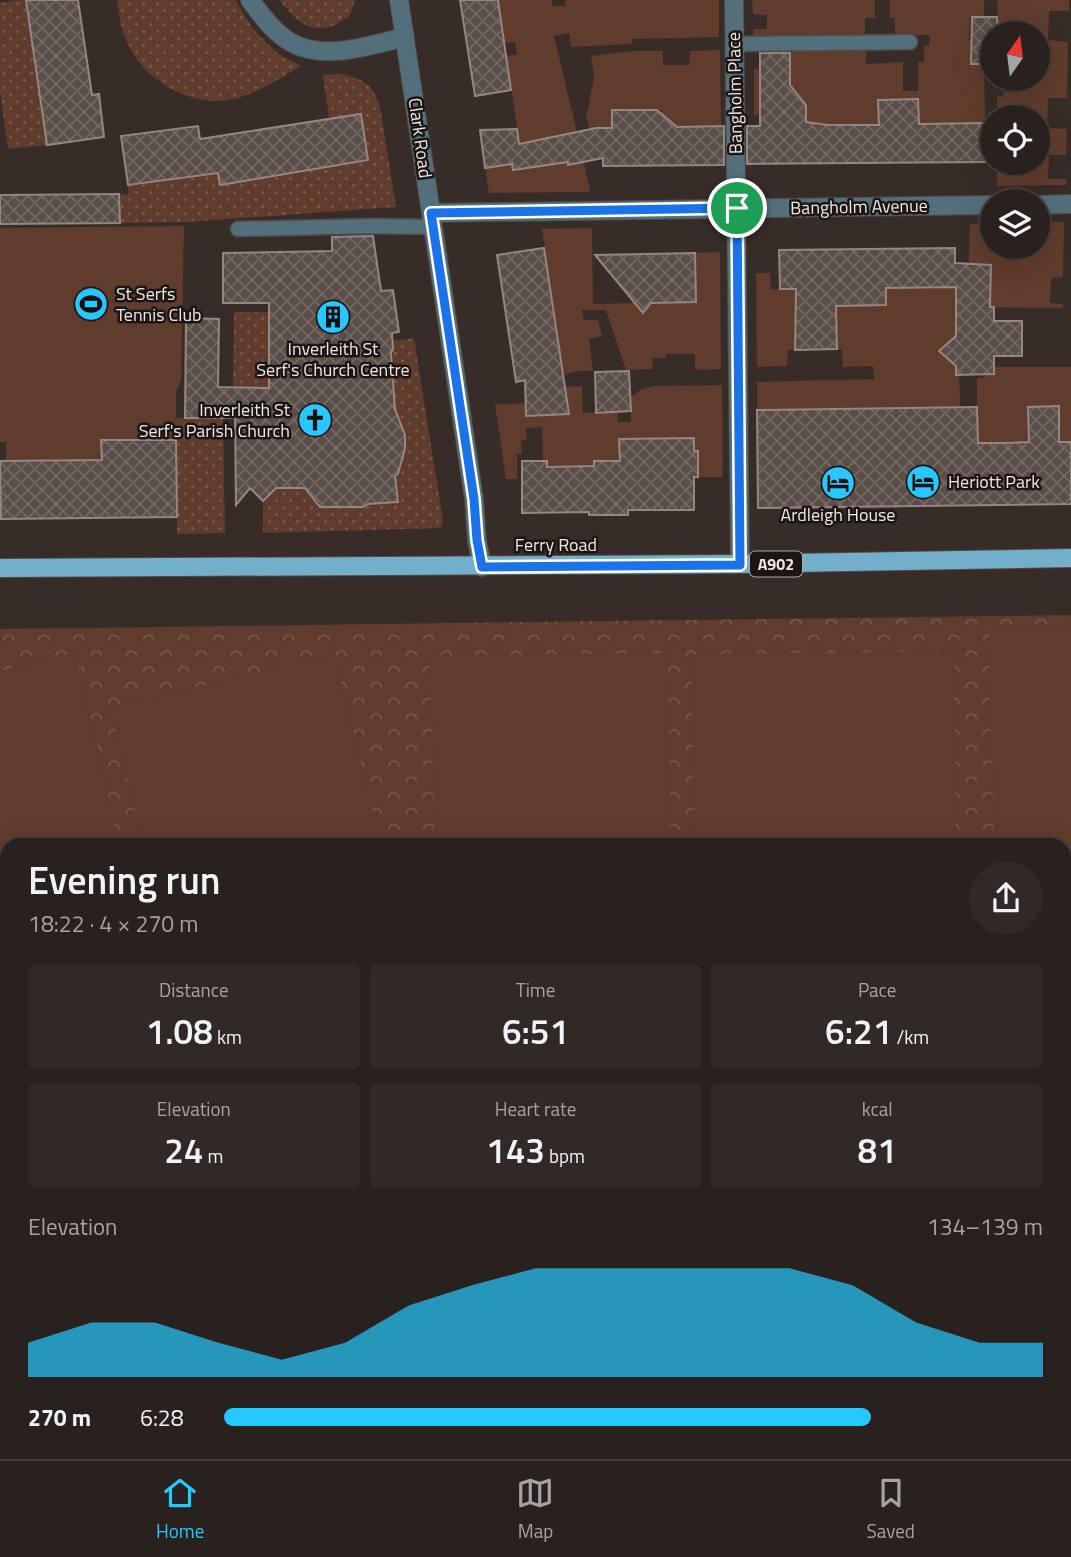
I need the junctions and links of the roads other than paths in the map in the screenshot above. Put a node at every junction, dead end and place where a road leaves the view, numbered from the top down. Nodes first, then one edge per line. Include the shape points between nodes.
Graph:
1 (250, 0) edge
2 (399, 0) edge
3 (734, 0) edge
4 (405, 37) junction
5 (910, 41) dead end
6 (735, 44) junction
7 (1071, 204) edge
8 (980, 205) edge
9 (1050, 205) edge
10 (737, 208) junction
11 (432, 220) junction
12 (238, 229) dead end
13 (1071, 558) edge
14 (740, 565) junction
15 (482, 567) junction
16 (0, 568) edge

1 - 4 street via 272,29 307,49 340,50
2 - 4 street, Clark Road
3 - 6 street, Bangholm Place
4 - 11 street, Clark Road
5 - 6 lane
6 - 10 street, Bangholm Place
7 - 9 street
8 - 10 street, Bangholm Avenue
10 - 11 street, Bangholm Avenue
10 - 14 street, Bangholm Place
11 - 12 lane
11 - 15 street, Clark Road
13 - 14 main road, Ferry Road / A902
14 - 15 main road, Ferry Road / A902
15 - 16 main road, Ferry Road / A902

